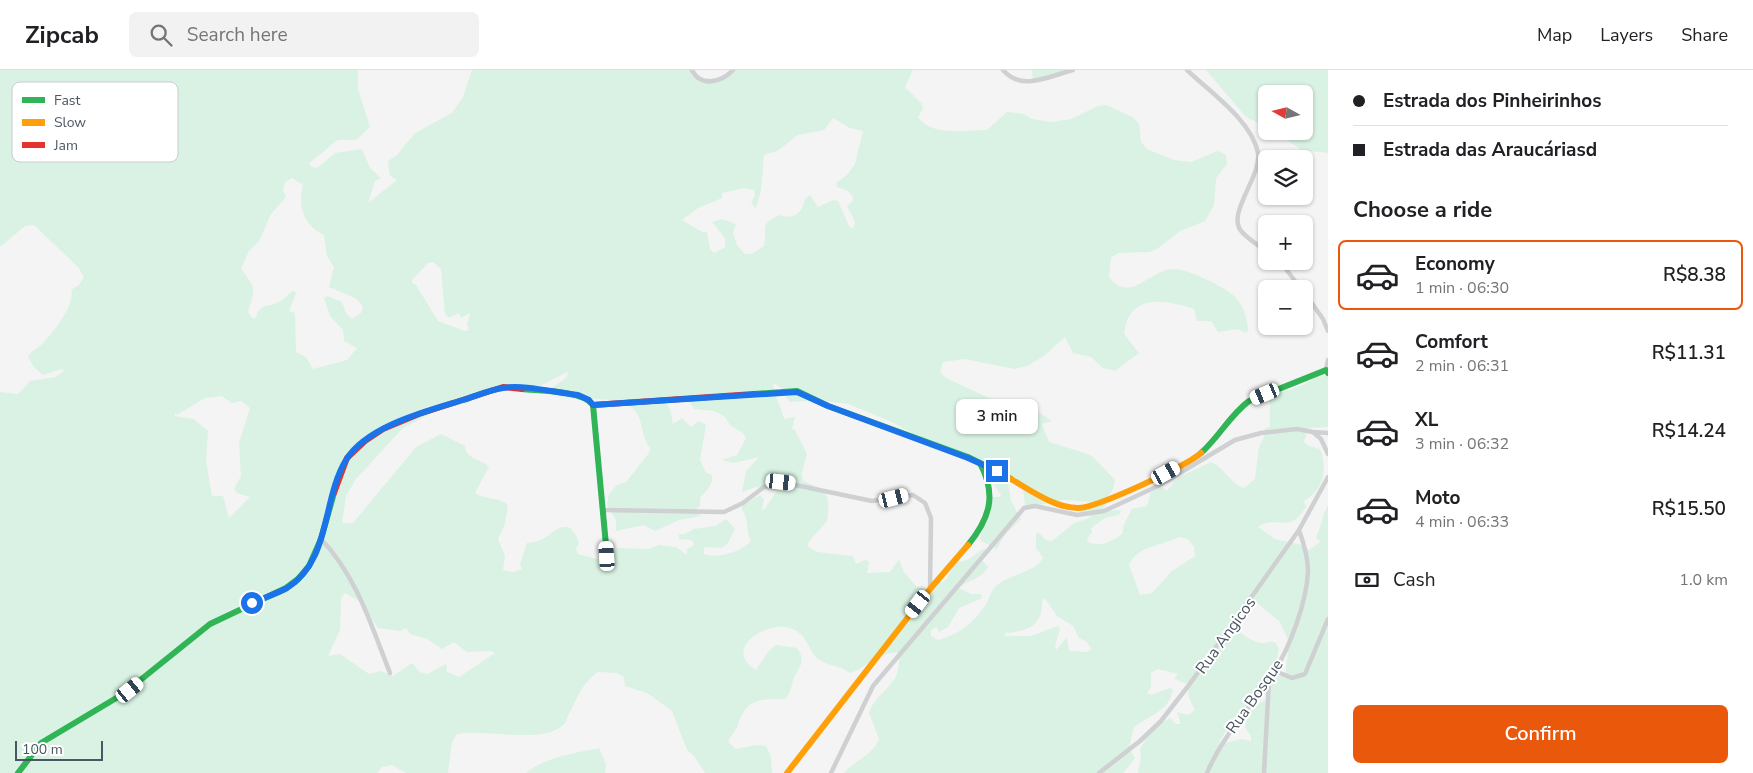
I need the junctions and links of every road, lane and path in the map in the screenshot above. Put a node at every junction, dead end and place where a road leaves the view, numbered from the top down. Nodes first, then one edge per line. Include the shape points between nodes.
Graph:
1 (692, 70) edge
2 (733, 70) edge
3 (1003, 70) edge
4 (1073, 70) edge
5 (1187, 70) edge
6 (1258, 245) edge
7 (1313, 305) edge
8 (1328, 331) edge
9 (1328, 360) edge
10 (1327, 371) edge
11 (593, 405) junction
12 (1313, 432) junction
13 (1328, 434) edge
14 (1328, 454) edge
15 (980, 463) junction
16 (1328, 477) edge
17 (604, 510) junction
18 (1299, 530) junction
19 (321, 539) junction
20 (607, 556) dead end
21 (930, 588) junction
22 (1328, 620) edge
23 (1275, 671) junction
24 (390, 673) dead end
25 (1270, 679) junction
26 (18, 773) edge
27 (788, 773) edge
28 (831, 773) edge
29 (1099, 773) edge
30 (1207, 773) edge
31 (1264, 773) edge

1 - 2 street via 708,82 723,79
3 - 4 street via 1010,77 1025,82
5 - 6 street via 1242,121 1253,136 1258,161 1237,219 1241,232
7 - 8 street
9 - 10 street
10 - 15 street via 1245,404 1204,451 1133,489 1092,506 1078,508 1052,501
11 - 15 street via 797,392
11 - 17 street
11 - 19 street via 578,395 503,387 382,429 347,458
12 - 13 street
12 - 14 street
12 - 28 street via 1297,430 1241,437 1158,486 1104,510 1077,515 1027,506 878,678
15 - 21 street via 991,489 988,514
16 - 18 street, Rua Angicos
17 - 20 street
17 - 21 street via 724,512 764,487 781,482 872,501 913,495 926,504 932,518
18 - 23 street, Rua Bosque via 1306,548 1306,590
18 - 29 street, Rua Angicos via 1161,721 1140,742
19 - 24 street via 349,574
19 - 26 street via 298,579 286,588 210,624 123,694 41,743
21 - 27 street
22 - 23 street via 1305,674 1292,678
23 - 25 street, Rua Bosque
25 - 30 street, Rua Bosque via 1219,746
25 - 31 street

